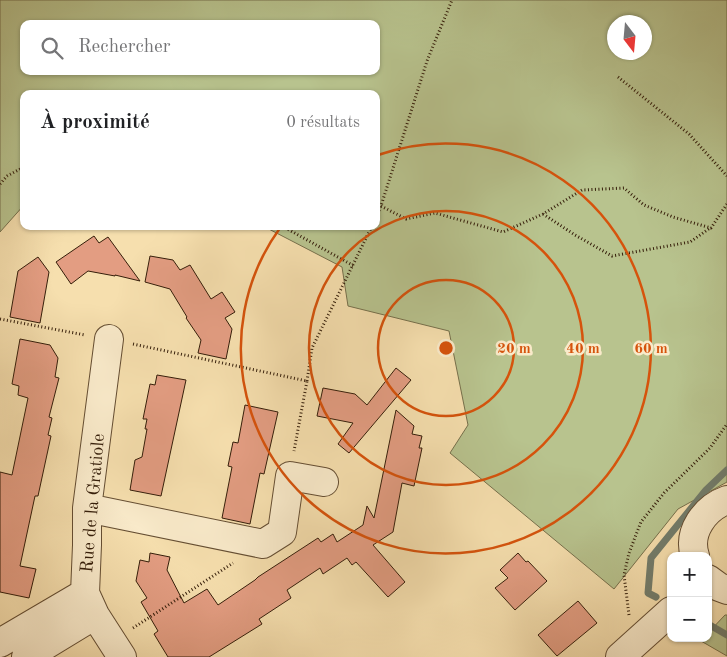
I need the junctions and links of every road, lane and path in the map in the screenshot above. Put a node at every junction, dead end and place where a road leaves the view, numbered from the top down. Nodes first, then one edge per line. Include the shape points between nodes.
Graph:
1 (452, 0) edge
2 (618, 77) dead end
3 (20, 169) edge
4 (727, 176) edge
5 (0, 184) edge
6 (727, 204) edge
7 (381, 206) joint
8 (543, 214) junction
9 (711, 228) junction
10 (289, 230) edge
11 (370, 230) edge
12 (354, 266) junction
13 (0, 319) edge
14 (110, 339) junction
15 (307, 381) junction
16 (727, 424) edge
17 (290, 476) junction
18 (324, 482) dead end
19 (727, 500) edge
20 (88, 508) junction
21 (263, 544) junction
22 (695, 552) edge
23 (712, 583) edge
24 (727, 590) edge
25 (90, 604) junction
26 (667, 616) edge
27 (645, 635) junction
28 (0, 643) edge
29 (117, 649) edge
30 (26, 657) edge
31 (620, 657) edge

1 - 7 path via 428,61
2 - 4 path via 689,134
3 - 5 path
6 - 9 path
7 - 8 path via 406,219 435,213 503,232
8 - 9 path via 582,190 624,188 644,205
8 - 9 path via 612,256 690,242
10 - 12 path
11 - 12 path
12 - 15 path via 312,348
13 - 14 path
14 - 15 path
14 - 20 street, Rue de la Gratiole
15 - 17 path
16 - 27 path via 710,448 664,493 641,522 624,575 629,615
17 - 18 street
17 - 21 street via 282,532
19 - 22 street via 711,508 700,520 694,536
20 - 21 street
20 - 25 street, Rue de la Gratiole
21 - 29 path
23 - 24 street
25 - 28 street
25 - 29 street
25 - 30 street
26 - 27 street
27 - 31 street

